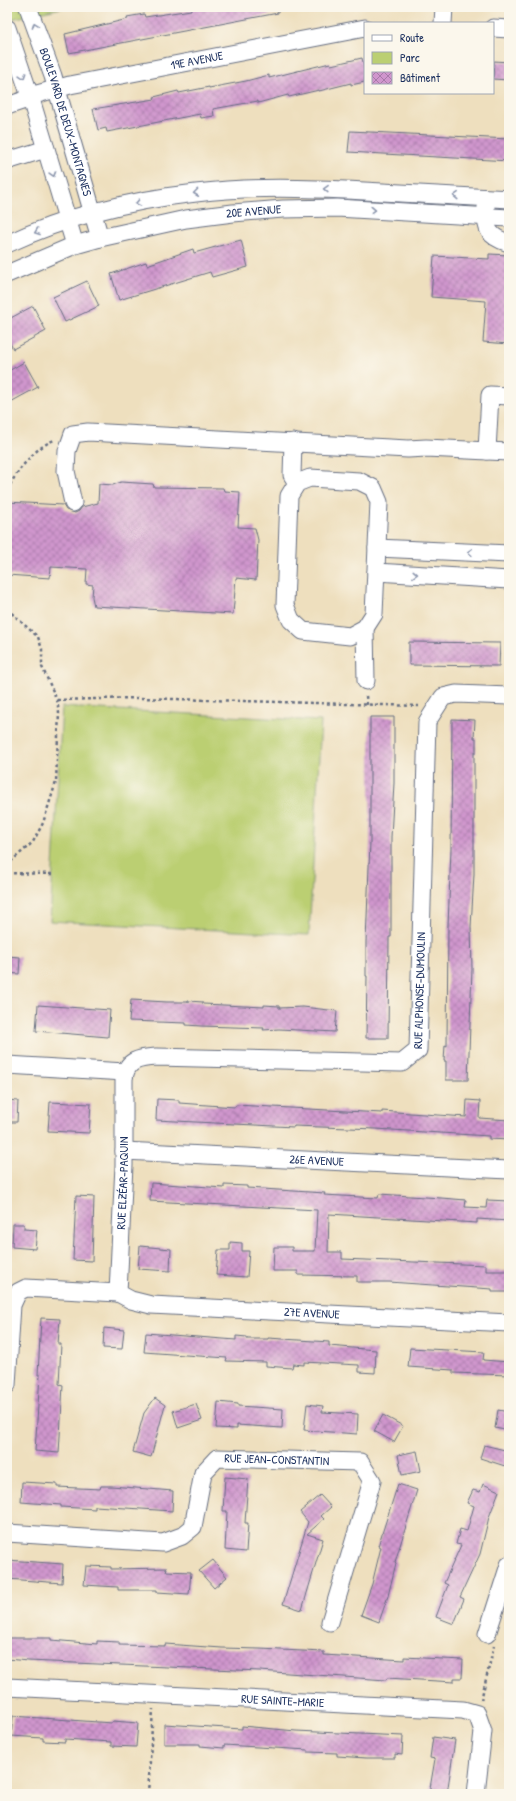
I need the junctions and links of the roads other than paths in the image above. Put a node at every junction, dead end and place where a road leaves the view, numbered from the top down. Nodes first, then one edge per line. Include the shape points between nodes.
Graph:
1 (28, 7) edge
2 (444, 7) edge
3 (443, 22) edge
4 (7, 28) edge
5 (364, 28) edge
6 (494, 28) edge
7 (509, 29) edge
8 (56, 89) junction
9 (30, 96) junction
10 (7, 106) edge
11 (46, 150) junction
12 (7, 161) edge
13 (486, 197) junction
14 (509, 199) edge
15 (92, 213) junction
16 (485, 217) junction
17 (509, 218) edge
18 (67, 221) junction
19 (100, 238) junction
20 (509, 243) edge
21 (7, 244) edge
22 (75, 245) junction
23 (7, 274) edge
24 (509, 396) edge
25 (293, 442) junction
26 (487, 451) junction
27 (509, 452) edge
28 (297, 483) junction
29 (73, 503) dead end
30 (377, 548) junction
31 (509, 554) edge
32 (376, 572) junction
33 (509, 580) edge
34 (366, 628) junction
35 (366, 681) dead end
36 (509, 696) edge
37 (7, 1065) edge
38 (125, 1072) junction
39 (124, 1151) junction
40 (509, 1170) edge
41 (118, 1294) junction
42 (509, 1323) edge
43 (7, 1385) edge
44 (7, 1533) edge
45 (509, 1565) edge
46 (330, 1622) dead end
47 (487, 1634) road end
48 (7, 1687) edge
49 (476, 1794) edge

8 -> 1 street, BOULEVARD DE DEUX-MONTAGNES
2 - 3 street
4 -> 9 street
5 - 8 street, 19E AVENUE
6 - 7 street
8 - 9 street, 19E AVENUE
8 - 15 street, BOULEVARD DE DEUX-MONTAGNES
9 - 10 street, 19E AVENUE
9 - 11 street
11 - 12 street
11 -> 18 street
13 - 14 street, 20E AVENUE
13 -> 15 street, 20E AVENUE via 258,188 183,194
13 - 16 street
15 - 18 street, 20E AVENUE
15 - 19 street, BOULEVARD DE DEUX-MONTAGNES
16 - 17 street, 20E AVENUE
19 -> 16 street, 20E AVENUE via 186,219 283,209 337,208
16 - 20 street via 491,234
18 -> 21 street, 20E AVENUE
18 - 22 street
19 - 22 street, 20E AVENUE
22 - 23 street, 20E AVENUE
24 - 26 street via 490,395
25 - 26 street
25 - 28 street via 292,475
25 - 29 street via 99,431 73,434 67,451 66,471
26 - 27 street
28 - 30 street via 310,478 345,480 359,481 373,488 379,502
28 - 34 street via 289,496 285,605 291,620 303,631 350,636
31 -> 30 street
30 - 32 street
32 -> 33 street
32 - 34 street via 374,614
34 - 35 street
36 - 38 street, RUE ALPHONSE-DUMOULIN via 456,694 443,697 427,722 418,1050 402,1063 146,1058 136,1060
37 - 38 street
38 - 39 street, RUE ELZÉAR-PAQUIN
39 - 40 street, 26E AVENUE
39 - 41 street, RUE ELZÉAR-PAQUIN
41 - 42 street, 27E AVENUE via 151,1305
41 - 43 street, 27E AVENUE via 32,1288 18,1292 12,1305
44 - 46 street, RUE JEAN-CONSTANTIN via 163,1543 182,1536 193,1526 203,1473 216,1458 360,1462 372,1481
45 - 47 street
48 - 49 street, RUE SAINTE-MARIE via 464,1710 477,1714 483,1731

